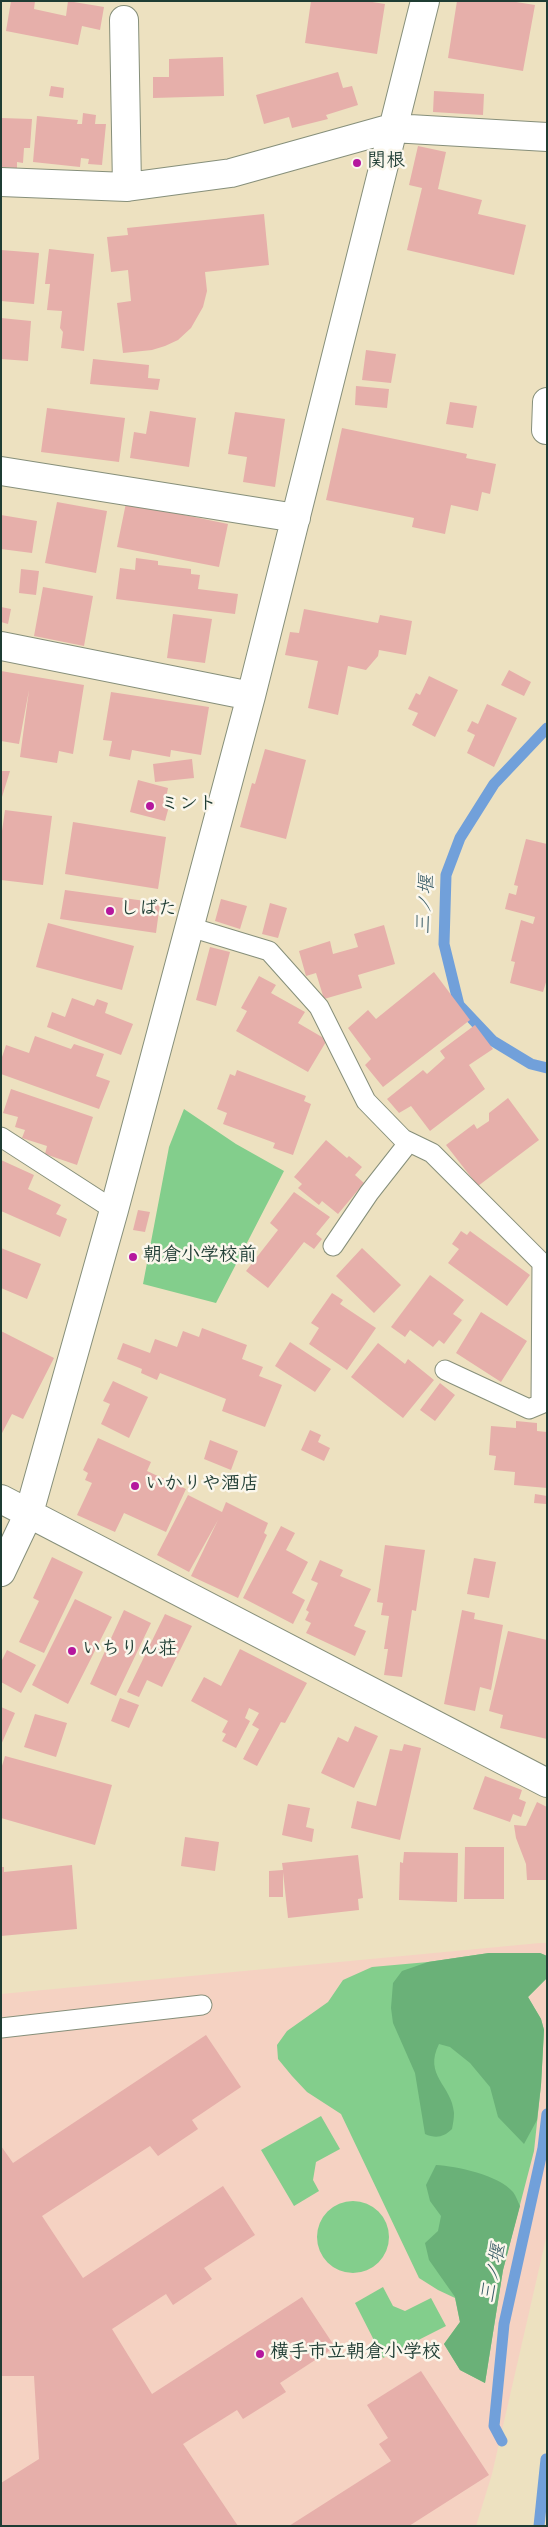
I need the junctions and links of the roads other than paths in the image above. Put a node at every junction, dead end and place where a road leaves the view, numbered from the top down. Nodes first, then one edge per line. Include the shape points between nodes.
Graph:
1 (424, 1) edge
2 (124, 20) dead end
3 (392, 128) junction
4 (547, 137) edge
5 (1, 182) edge
6 (127, 187) junction
7 (547, 402) edge
8 (546, 430) edge
9 (1, 471) edge
10 (296, 518) junction
11 (1, 646) edge
12 (251, 696) junction
13 (190, 927) junction
14 (1, 1137) edge
15 (409, 1142) junction
16 (114, 1210) junction
17 (333, 1246) dead end
18 (445, 1370) dead end
19 (1, 1499) edge
20 (30, 1513) junction
21 (1, 1572) edge
22 (547, 1783) edge
23 (202, 2005) dead end
24 (1, 2028) edge

1 - 3 street
2 - 6 street
3 - 4 street
3 - 6 street via 231,173
3 - 10 street
5 - 6 street
7 - 8 street
9 - 10 street
10 - 12 street
11 - 12 street
12 - 13 street
13 - 15 lane via 269,951 319,1007 366,1101
13 - 16 street
14 - 16 lane
15 - 17 lane
15 - 18 lane via 432,1153 542,1262 541,1404 529,1409
16 - 20 street
19 - 20 street
20 - 21 street
20 - 22 street
23 - 24 lane

